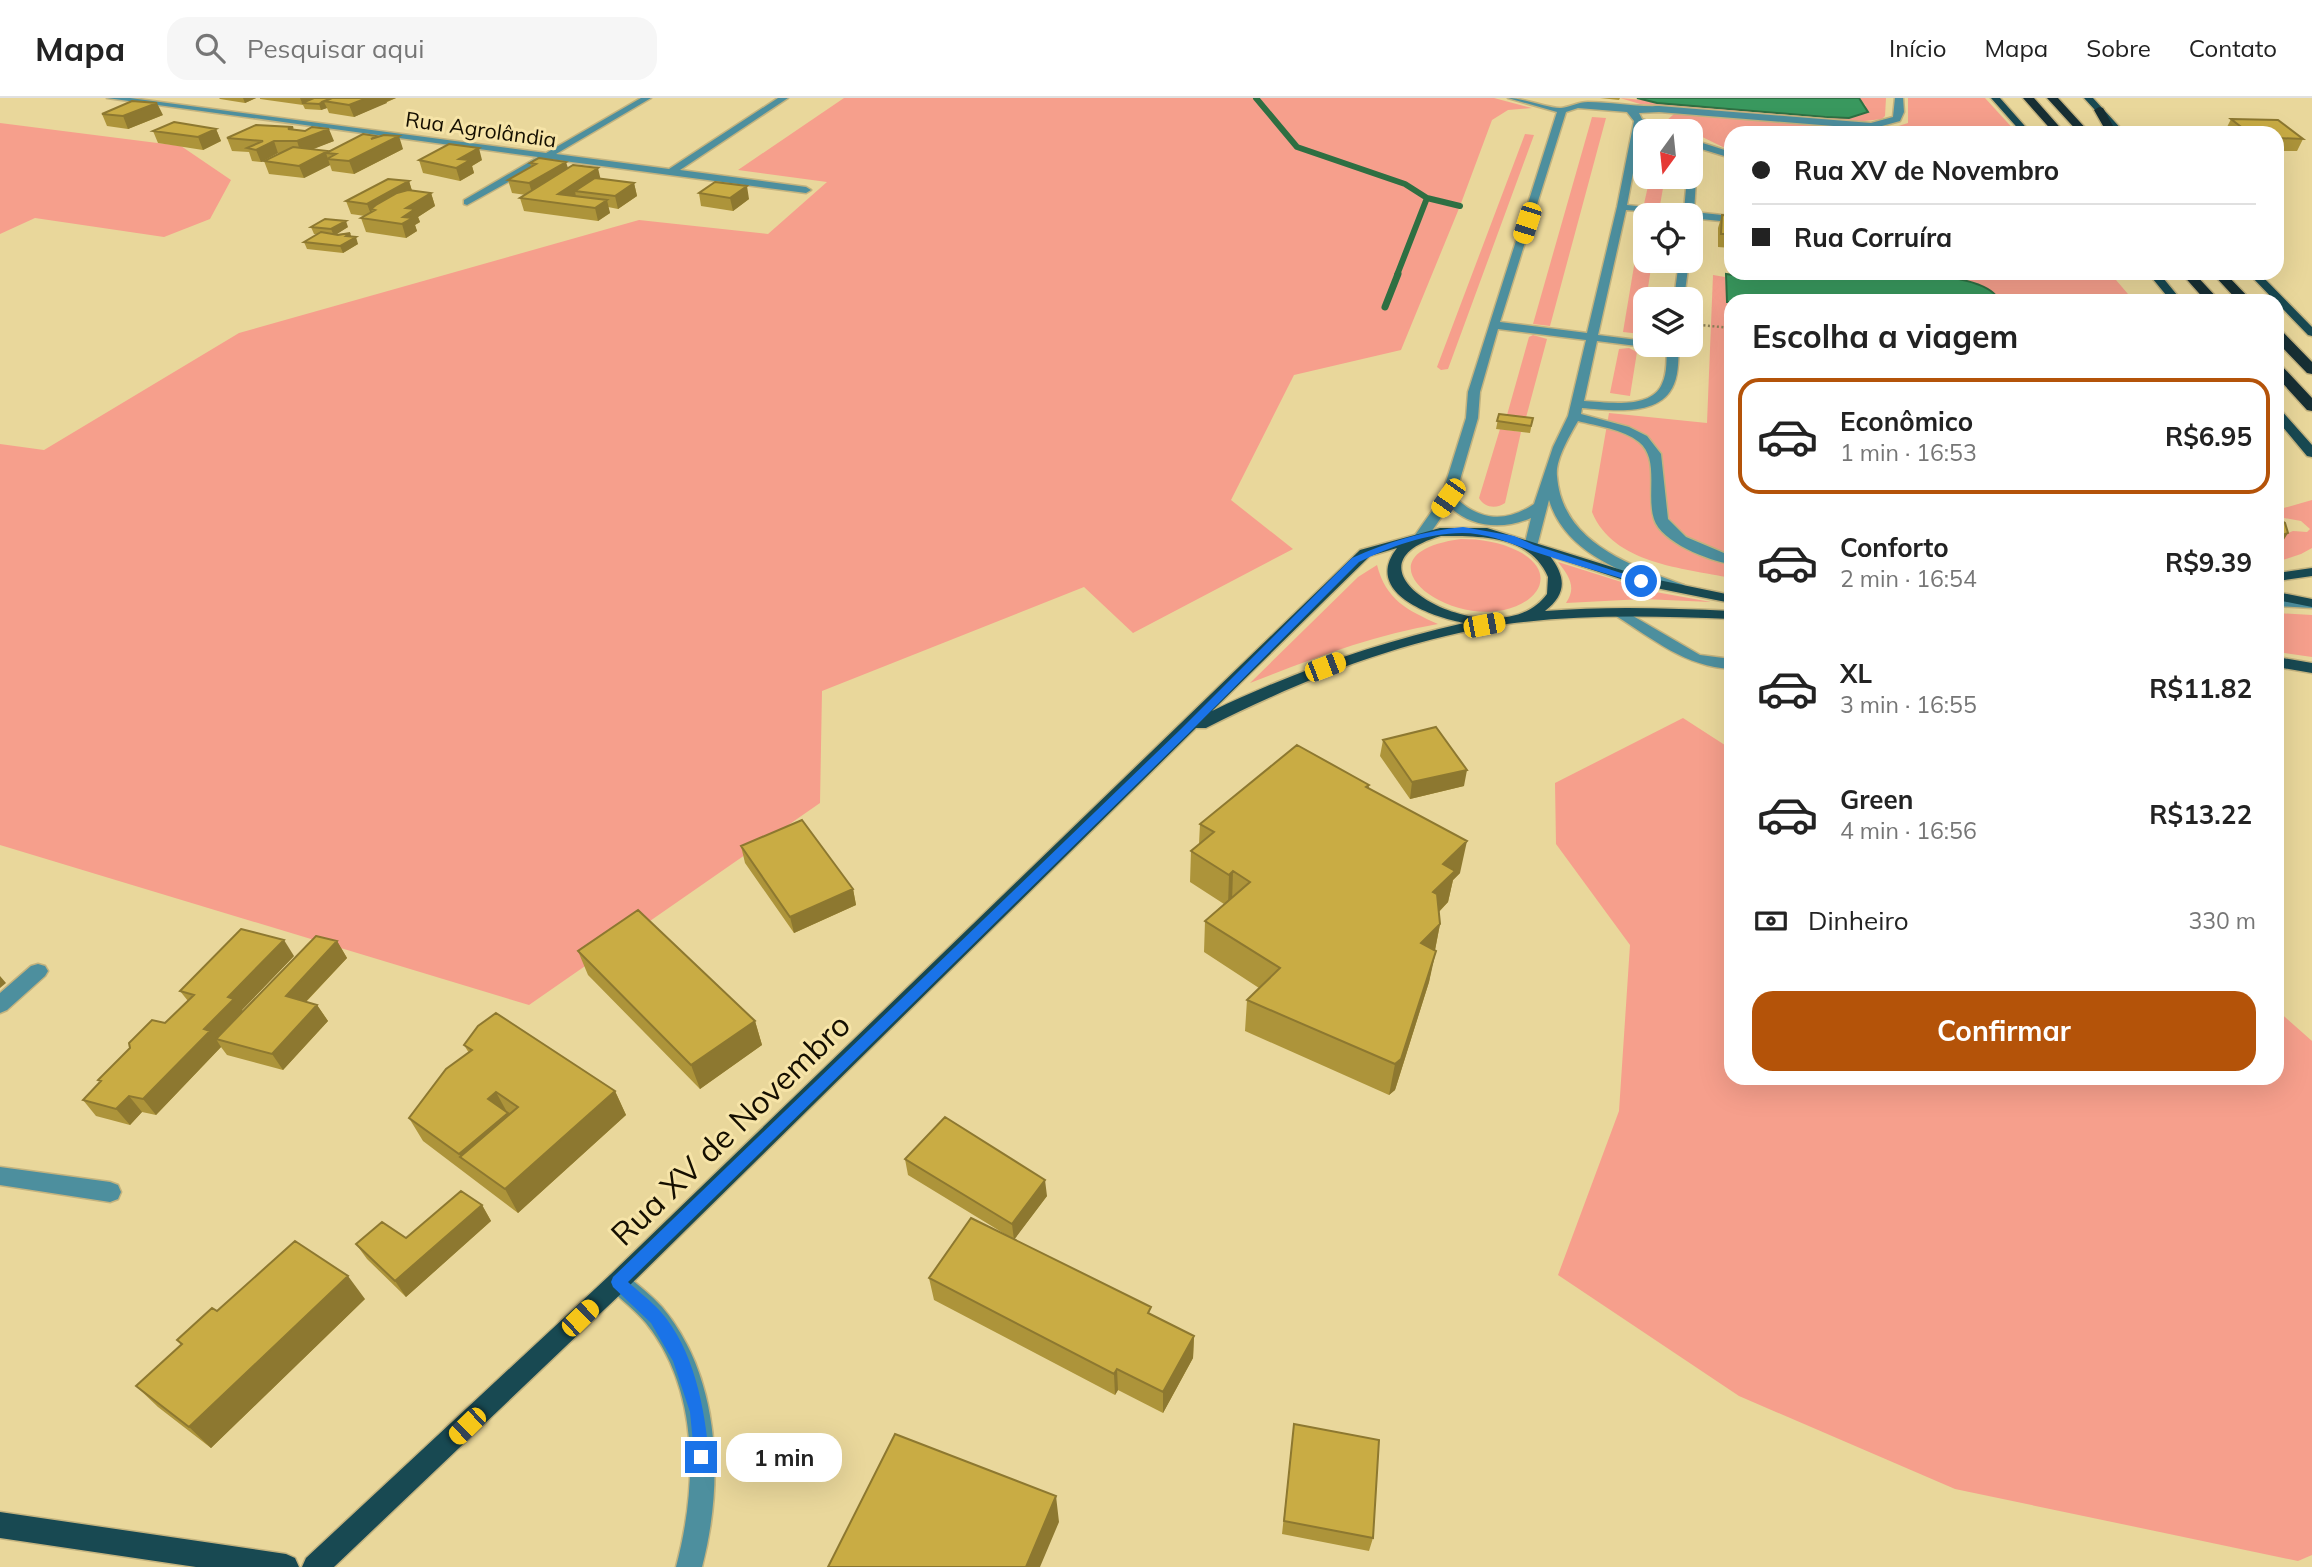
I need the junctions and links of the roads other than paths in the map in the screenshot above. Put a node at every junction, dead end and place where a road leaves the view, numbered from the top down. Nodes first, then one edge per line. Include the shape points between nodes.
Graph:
1 (111, 98) edge
2 (647, 98) edge
3 (785, 98) edge
4 (1512, 98) edge
5 (1899, 98) edge
6 (1995, 98) edge
7 (2028, 98) edge
8 (2052, 98) edge
9 (2088, 98) edge
10 (1630, 110) junction
11 (2099, 110) junction
12 (1562, 111) junction
13 (1637, 119) edge
14 (2021, 126) edge
15 (2054, 126) edge
16 (2078, 126) edge
17 (2108, 126) edge
18 (2114, 126) edge
19 (1703, 146) edge
20 (1633, 148) edge
21 (1724, 153) edge
22 (547, 156) junction
23 (671, 172) junction
24 (806, 190) dead end
25 (467, 202) dead end
26 (1622, 206) junction
27 (1633, 207) edge
28 (1703, 216) edge
29 (1724, 218) edge
30 (2159, 280) edge
31 (2194, 280) edge
32 (2225, 280) edge
33 (2260, 280) edge
34 (2172, 294) edge
35 (2206, 294) edge
36 (2238, 294) edge
37 (2274, 294) edge
38 (2284, 305) edge
39 (1493, 325) junction
40 (2312, 333) edge
41 (1592, 337) junction
42 (2284, 341) edge
43 (1633, 342) edge
44 (1669, 357) edge
45 (2312, 370) edge
46 (2284, 377) edge
47 (2312, 407) edge
48 (1575, 410) junction
49 (2284, 421) edge
50 (2312, 453) edge
51 (1550, 476) junction
52 (1448, 498) junction
53 (1541, 506) junction
54 (1420, 538) junction
55 (1531, 547) junction
56 (1724, 559) edge
57 (2312, 572) edge
58 (2284, 576) edge
59 (1689, 591) junction
60 (2284, 597) edge
61 (1724, 598) edge
62 (2284, 602) edge
63 (2312, 603) edge
64 (1621, 613) junction
65 (1724, 615) edge
66 (1507, 621) junction
67 (2284, 663) edge
68 (1724, 664) edge
69 (2312, 668) edge
70 (1184, 732) junction
71 (38, 971) dead end
72 (0, 1005) edge
73 (0, 1176) edge
74 (110, 1192) dead end
75 (618, 1282) junction
76 (0, 1525) edge
77 (286, 1567) edge
78 (315, 1567) edge
79 (689, 1567) edge

1 - 22 street, Rua Agrolândia
2 - 22 street
3 - 23 street
4 - 12 street
5 - 10 street via 1897,119 1871,126
6 - 14 main road
7 - 15 highway
8 - 16 highway
9 - 11 main road
10 - 12 street via 1592,103
10 - 13 street
11 - 17 highway
11 - 18 main road
12 - 39 street
19 - 21 street
20 - 26 street
22 - 23 street, Rua Agrolândia
22 - 25 street
23 - 24 street, Rua Agrolândia
26 - 27 street
26 - 41 street
28 - 29 street
30 - 34 main road
31 - 35 highway
32 - 36 highway
33 - 37 main road
38 - 40 main road
39 - 41 street
39 - 52 street
41 - 43 street
41 - 48 street
42 - 45 highway
44 - 48 street via 1668,387 1658,400
46 - 47 highway
48 - 51 street
48 - 56 street via 1643,439 1655,454 1661,520 1681,540
49 - 50 main road
51 - 53 street
51 - 59 street via 1558,508 1582,542 1614,561
52 - 53 street via 1476,518 1499,522 1521,521
52 - 54 street
53 - 55 street
54 - 55 main road, Rua XV de Novembro via 1463,530 1488,532
54 - 66 main road via 1404,548 1395,562 1395,578 1405,593 1424,607 1449,616
54 - 70 main road, Rua XV de Novembro via 1382,547 1355,560
55 - 59 main road, Rua XV de Novembro
55 - 66 main road via 1556,575 1557,590 1548,604
57 - 58 main road
59 - 61 main road, Rua XV de Novembro
60 - 63 main road
62 - 63 street
64 - 65 main road, Rua XV de Novembro
64 - 66 main road, Rua XV de Novembro
64 - 68 street via 1695,658
66 - 70 main road, Rua XV de Novembro via 1347,659
67 - 69 main road
70 - 75 main road, Rua XV de Novembro
71 - 72 street
73 - 74 street
75 - 78 main road, Rua XV de Novembro
75 - 79 street via 656,1318 680,1358 698,1412 702,1480
76 - 77 main road

